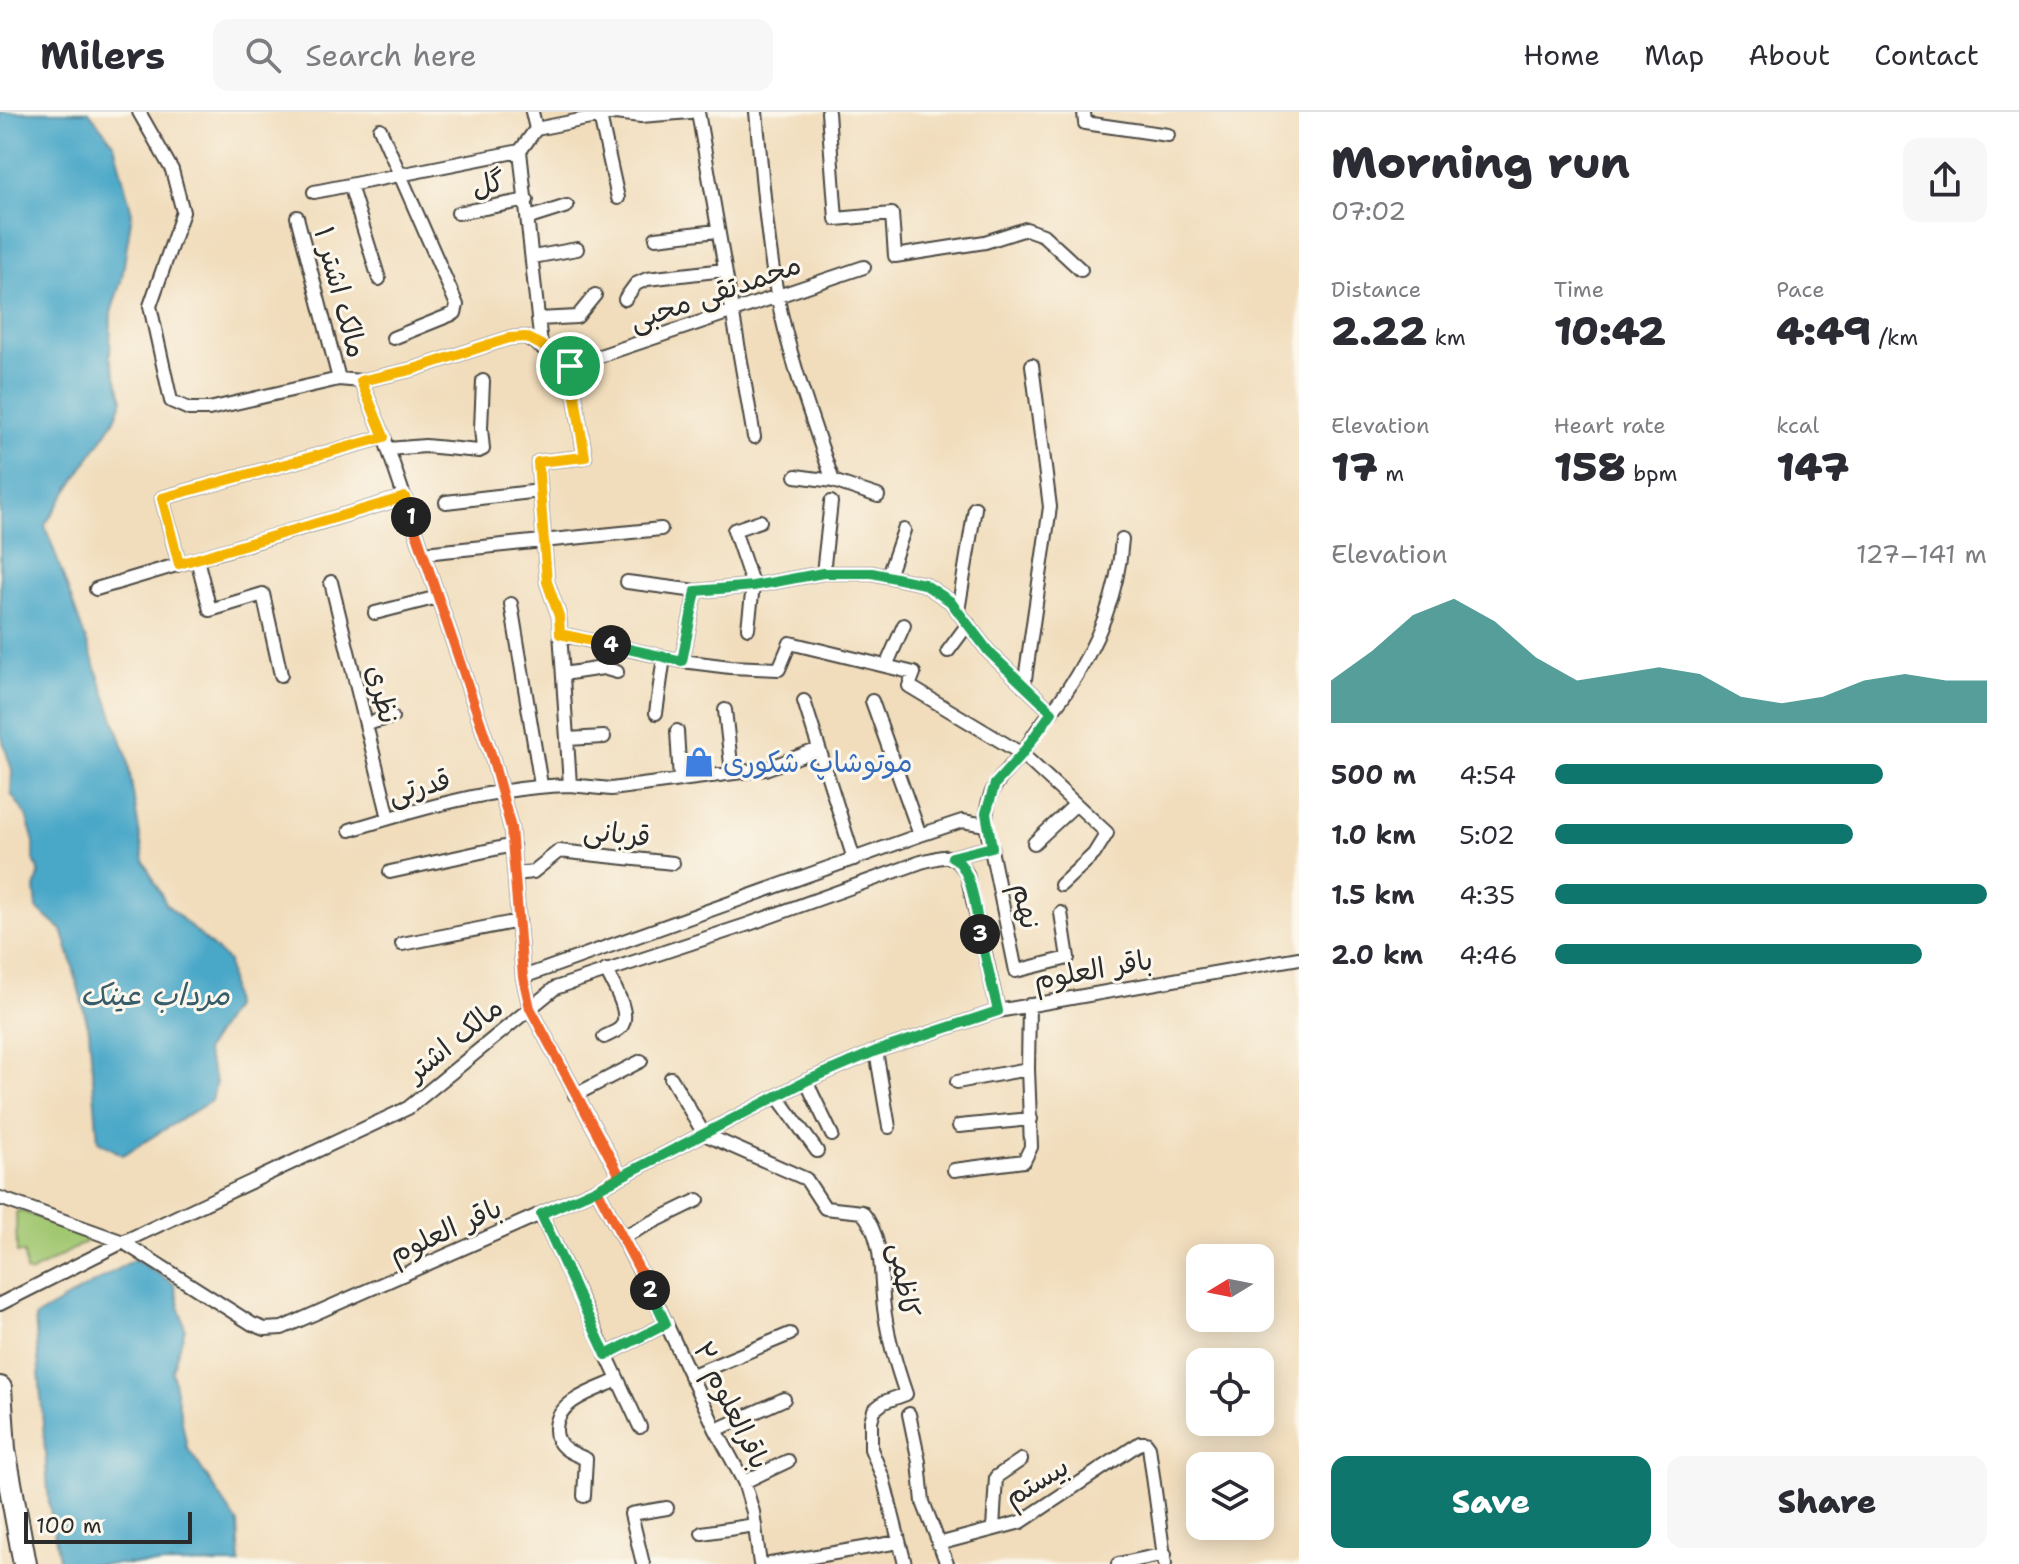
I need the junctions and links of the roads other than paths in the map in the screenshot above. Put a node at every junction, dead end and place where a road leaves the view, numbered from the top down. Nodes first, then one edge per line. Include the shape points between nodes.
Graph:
1 (139, 112) edge
2 (532, 112) edge
3 (690, 112) edge
4 (698, 112) edge
5 (756, 112) edge
6 (828, 112) edge
7 (1084, 112) edge
8 (600, 116) junction
9 (380, 129) dead end
10 (536, 129) junction
11 (1168, 135) dead end
12 (520, 151) junction
13 (399, 173) junction
14 (350, 185) junction
15 (314, 192) dead end
16 (618, 198) dead end
17 (527, 200) junction
18 (567, 206) dead end
19 (458, 213) dead end
20 (297, 217) dead end
21 (529, 218) junction
22 (717, 231) junction
23 (656, 238) dead end
24 (577, 249) dead end
25 (533, 257) junction
26 (864, 267) dead end
27 (724, 270) junction
28 (1081, 270) dead end
29 (379, 279) dead end
30 (595, 295) dead end
31 (777, 295) junction
32 (625, 299) dead end
33 (732, 313) junction
34 (538, 319) junction
35 (393, 338) dead end
36 (541, 345) junction
37 (1032, 365) dead end
38 (570, 366) junction
39 (339, 379) junction
40 (361, 381) junction
41 (483, 381) dead end
42 (754, 437) dead end
43 (386, 443) junction
44 (796, 476) dead end
45 (833, 481) junction
46 (540, 491) junction
47 (878, 496) dead end
48 (405, 497) junction
49 (446, 502) dead end
50 (831, 502) dead end
51 (975, 508) dead end
52 (760, 521) dead end
53 (661, 529) dead end
54 (904, 530) dead end
55 (1122, 539) dead end
56 (543, 541) junction
57 (424, 553) junction
58 (197, 559) junction
59 (179, 564) junction
60 (823, 573) junction
61 (888, 576) junction
62 (331, 582) dead end
63 (627, 582) dead end
64 (753, 586) junction
65 (96, 589) dead end
66 (696, 591) junction
67 (438, 597) junction
68 (511, 604) dead end
69 (958, 611) junction
70 (375, 613) dead end
71 (968, 624) junction
72 (904, 625) dead end
73 (748, 628) dead end
74 (560, 634) junction
75 (948, 651) dead end
76 (664, 657) junction
77 (682, 661) junction
78 (886, 666) junction
79 (617, 672) dead end
80 (563, 674) junction
81 (281, 675) dead end
82 (1024, 686) junction
83 (804, 701) dead end
84 (872, 701) dead end
85 (725, 710) dead end
86 (1052, 712) junction
87 (656, 713) dead end
88 (392, 717) dead end
89 (366, 724) junction
90 (677, 731) dead end
91 (604, 737) dead end
92 (567, 739) junction
93 (819, 749) junction
94 (1022, 754) junction
95 (732, 773) junction
96 (680, 780) junction
97 (541, 785) junction
98 (570, 785) junction
99 (501, 791) junction
100 (1076, 804) junction
101 (389, 818) junction
102 (986, 825) junction
103 (350, 830) dead end
104 (920, 835) junction
105 (1034, 843) dead end
106 (513, 845) junction
107 (981, 849) junction
108 (955, 858) junction
109 (854, 859) junction
110 (673, 863) dead end
111 (390, 872) dead end
112 (515, 874) junction
113 (789, 881) junction
114 (1061, 885) dead end
115 (795, 907) junction
116 (1061, 913) dead end
117 (519, 921) junction
118 (402, 944) dead end
119 (1299, 958) edge
120 (606, 970) junction
121 (523, 977) junction
122 (1029, 1005) junction
123 (530, 1008) junction
124 (998, 1011) junction
125 (604, 1037) dead end
126 (876, 1051) junction
127 (641, 1061) dead end
128 (1028, 1069) junction
129 (671, 1078) dead end
130 (806, 1081) junction
131 (957, 1082) dead end
132 (575, 1095) junction
133 (777, 1096) junction
134 (1031, 1119) junction
135 (959, 1126) dead end
136 (889, 1127) dead end
137 (704, 1134) junction
138 (832, 1135) dead end
139 (817, 1151) dead end
140 (954, 1170) dead end
141 (620, 1176) junction
142 (597, 1189) junction
143 (0, 1198) edge
144 (698, 1200) dead end
145 (541, 1214) junction
146 (622, 1237) junction
147 (123, 1242) junction
148 (0, 1304) edge
149 (666, 1324) junction
150 (790, 1334) dead end
151 (606, 1355) junction
152 (690, 1376) junction
153 (618, 1380) junction
154 (0, 1388) edge
155 (784, 1399) dead end
156 (909, 1414) dead end
157 (640, 1427) dead end
158 (716, 1430) junction
159 (1021, 1460) dead end
160 (788, 1461) dead end
161 (744, 1482) junction
162 (584, 1496) dead end
163 (667, 1508) dead end
164 (755, 1525) junction
165 (18, 1528) junction
166 (993, 1529) junction
167 (702, 1533) dead end
168 (899, 1542) junction
169 (0, 1543) edge
170 (938, 1544) junction
171 (1165, 1559) edge
172 (25, 1564) edge
173 (643, 1564) edge
174 (760, 1564) edge
175 (770, 1564) edge
176 (905, 1564) edge
177 (947, 1564) edge
178 (1118, 1564) edge

1 - 39 street via 172,170 183,212 150,306 171,401 189,409 209,409
2 - 10 street
3 - 8 street
4 - 22 street
5 - 31 street
6 - 28 street via 836,219 892,214 895,256 985,242 1026,229 1043,235
7 - 11 street via 1085,123
8 - 10 street
8 - 16 street
9 - 13 street
10 - 12 street
12 - 13 street
12 - 17 street
13 - 14 street
13 - 35 street via 457,305 455,313
14 - 15 street
14 - 29 street
17 - 19 street, گل
17 - 21 street
18 - 21 street
20 - 39 street, مالک اشتر ۱
21 - 25 street
22 - 23 street
22 - 27 street
24 - 25 street
25 - 34 street
26 - 31 street, محمدتقی محبی
27 - 32 street via 647,279
27 - 33 street
30 - 34 street via 577,317
31 - 33 street, محمدتقی محبی
31 - 45 street
33 - 38 street, محمدتقی محبی
33 - 42 street
34 - 36 street
36 - 38 street
36 - 40 street via 526,337 509,338
37 - 82 street via 1050,507
38 - 46 street via 585,457 538,462
39 - 40 street
40 - 43 street, مالک اشتر
41 - 43 street via 483,449
43 - 48 street, مالک اشتر
43 - 59 street via 162,498
44 - 45 street
45 - 47 street
46 - 49 street
46 - 56 street
48 - 57 street, مالک اشتر
48 - 58 street
50 - 60 street
51 - 69 street
52 - 64 street via 734,530
53 - 56 street
54 - 61 street
55 - 86 street via 1111,603 1085,661
56 - 57 street
56 - 74 street
57 - 67 street, مالک اشتر
58 - 59 street
58 - 81 street via 210,610 263,594
59 - 65 street
60 - 61 street
60 - 64 street
61 - 69 street via 924,584
62 - 89 street, نظری
63 - 66 street
64 - 66 street
64 - 73 street
66 - 77 street
67 - 70 street
67 - 99 street, مالک اشتر
68 - 97 street
69 - 71 street
71 - 75 street
71 - 82 street
72 - 78 street
74 - 76 street
74 - 80 street
76 - 77 street
76 - 87 street
77 - 78 street via 779,669 790,643
78 - 94 street via 914,673 909,686
79 - 80 street via 603,668
80 - 92 street
82 - 86 street
83 - 93 street
84 - 104 street
85 - 95 street
86 - 94 street
88 - 89 street
89 - 101 street, نظری
90 - 96 street
91 - 92 street
92 - 98 street
93 - 95 street, قدرتی via 765,769
93 - 109 street
94 - 100 street
94 - 102 street via 995,784
95 - 96 street, قدرتی
96 - 98 street, قدرتی via 611,789
97 - 98 street, قدرتی
97 - 99 street, قدرتی
99 - 101 street, قدرتی
99 - 106 street, مالک اشتر
100 - 105 street
100 - 114 street via 1107,833 1094,854
101 - 103 street, قدرتی
102 - 104 street via 962,821
102 - 107 street
104 - 109 street
106 - 111 street
106 - 112 street, مالک اشتر
107 - 108 street
107 - 116 street, نهم via 1016,971 1068,958
108 - 115 street via 904,867
108 - 124 street via 967,874
109 - 113 street
110 - 112 street, قربانی via 559,851 533,872
112 - 117 street, مالک اشتر
113 - 115 street
113 - 121 street
115 - 120 street
117 - 118 street
117 - 121 street, مالک اشتر
119 - 122 street, باقر العلوم
120 - 123 street via 555,988
120 - 125 street via 625,1020
121 - 123 street, مالک اشتر
122 - 124 street, باقر العلوم
122 - 128 street
123 - 132 street
123 - 147 street, مالک اشتر via 408,1108
124 - 126 street, باقر العلوم
126 - 130 street, باقر العلوم
126 - 136 street
127 - 132 street
128 - 131 street
128 - 134 street
129 - 137 street
130 - 133 street, باقر العلوم
130 - 138 street
132 - 141 street
133 - 137 street, باقر العلوم
133 - 139 street
134 - 135 street
134 - 140 street via 1031,1147 1024,1161
137 - 141 street, باقر العلوم
137 - 168 street, کاظمی via 806,1179 825,1208 862,1212 870,1221 878,1241 893,1354 906,1394 884,1402 871,1421 871,1449
141 - 142 street, باقر العلوم
142 - 145 street, باقر العلوم
142 - 146 street, باقرالعلوم ۲
143 - 147 street, باقر العلوم
144 - 146 street
145 - 147 street, باقر العلوم via 282,1328 265,1329
145 - 151 street
146 - 149 street, باقرالعلوم ۲
147 - 148 street
149 - 151 street
149 - 152 street, باقرالعلوم ۲
150 - 152 street
151 - 153 street
152 - 158 street, باقرالعلوم ۲
153 - 157 street
153 - 162 street via 562,1410 557,1419 561,1446 586,1459
154 - 165 highway
155 - 158 street
156 - 170 street via 923,1502
158 - 161 street, باقرالعلوم ۲
159 - 166 street via 996,1477
160 - 161 street
161 - 164 street, باقرالعلوم ۲
163 - 173 street via 631,1514
164 - 167 street
164 - 174 street, باقرالعلوم ۲
165 - 169 highway
165 - 172 highway
166 - 170 street, بیستم
166 - 171 street, بیستم via 1021,1522 1140,1443 1149,1447
168 - 175 street
168 - 176 street
170 - 177 street
171 - 178 street

